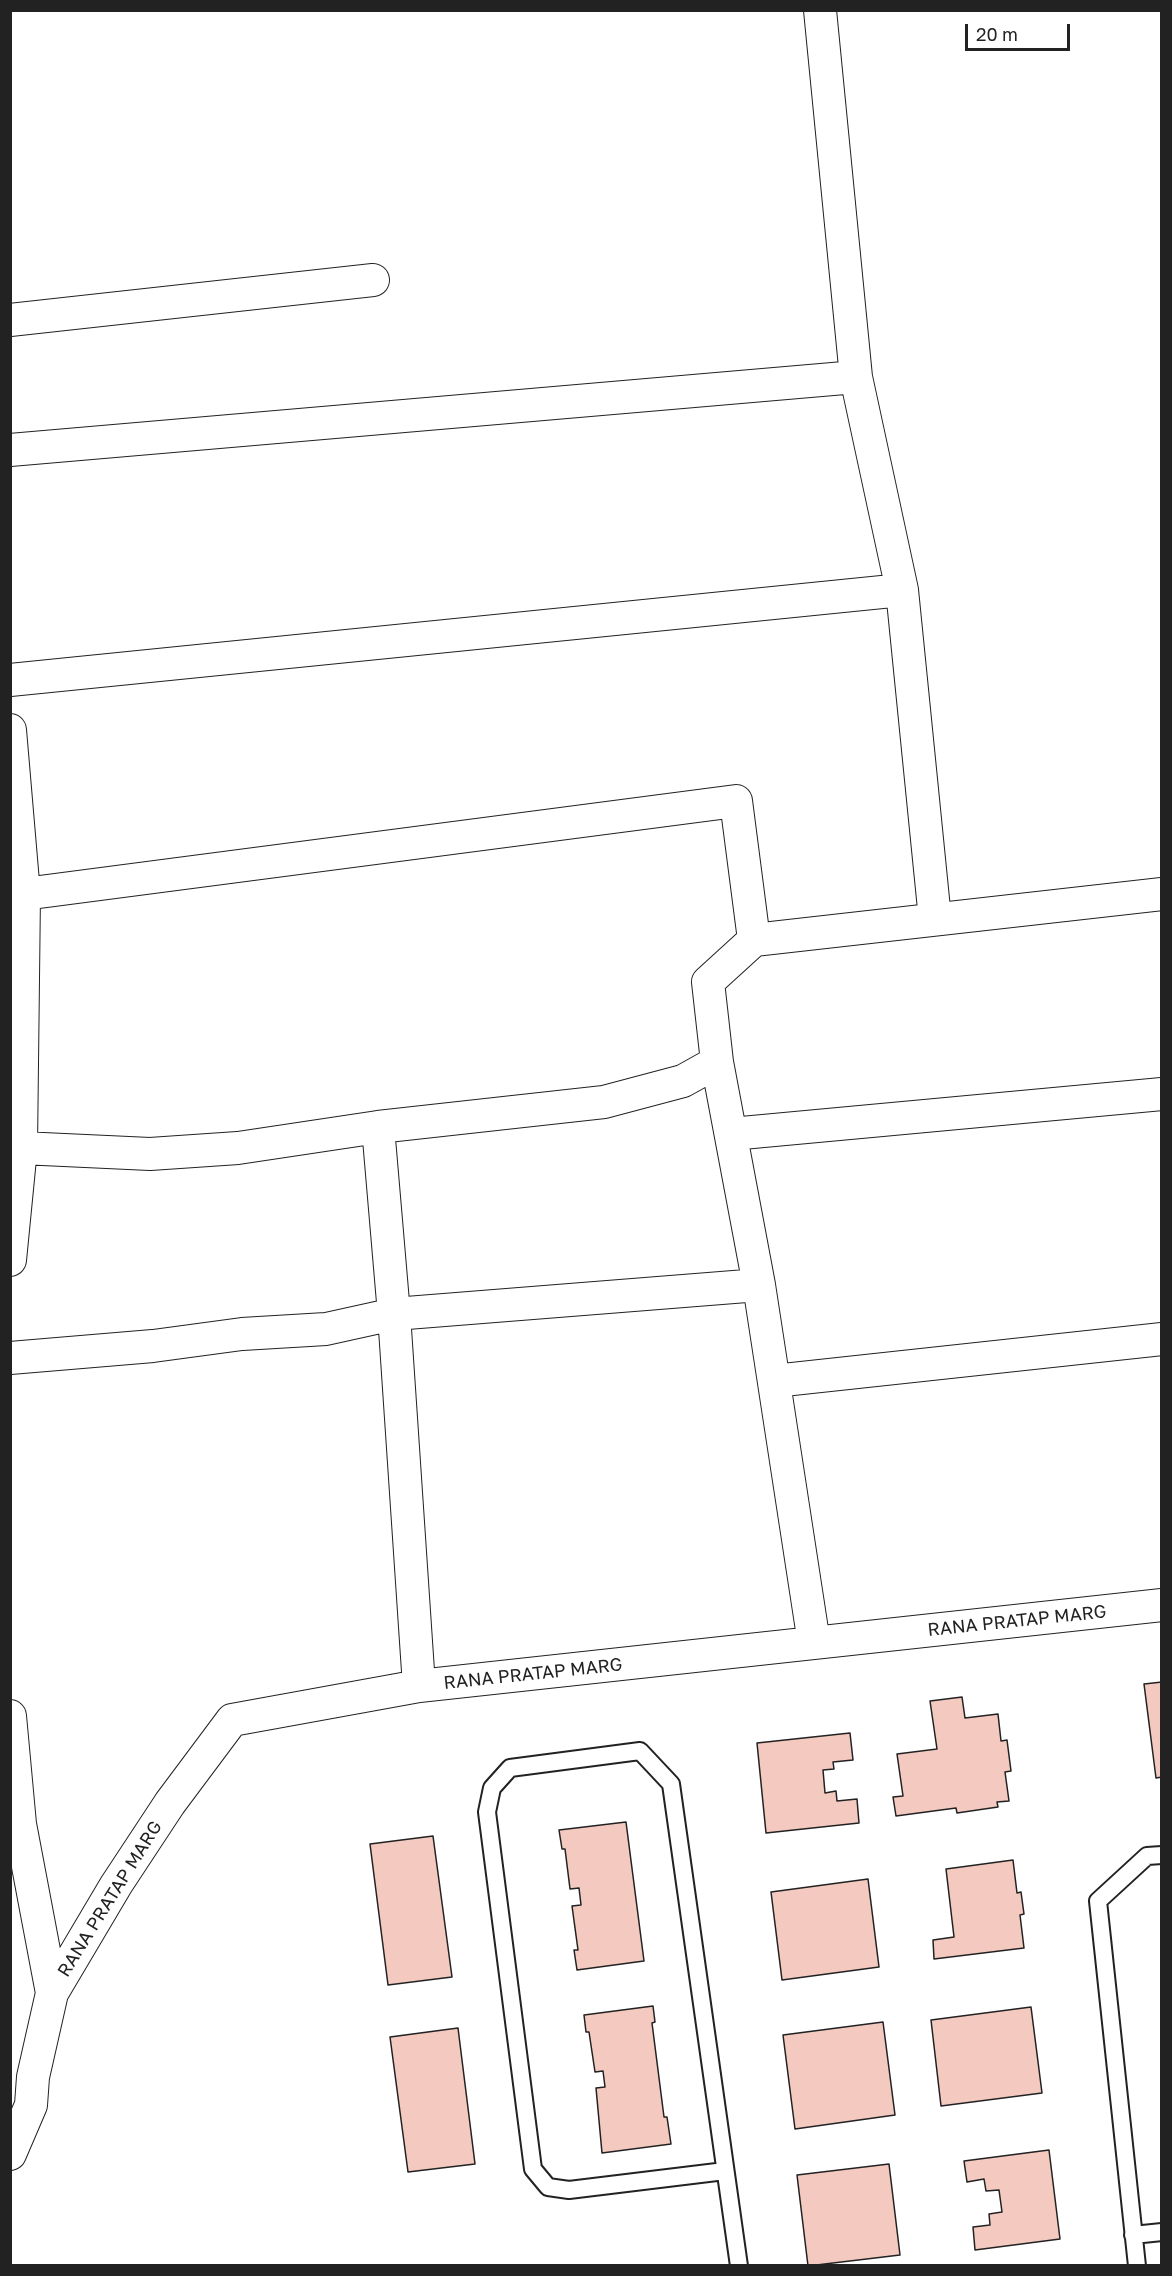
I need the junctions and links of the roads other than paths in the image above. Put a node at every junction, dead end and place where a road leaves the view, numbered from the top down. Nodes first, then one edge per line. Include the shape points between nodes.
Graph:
1 (820, 10) edge
2 (373, 280) dead end
3 (10, 320) edge
4 (856, 377) junction
5 (10, 450) edge
6 (902, 590) junction
7 (10, 680) edge
8 (10, 730) edge
9 (13, 812) edge
10 (24, 894) junction
11 (1161, 894) edge
12 (935, 919) junction
13 (754, 940) junction
14 (17, 1001) edge
15 (717, 1062) junction
16 (1161, 1094) edge
17 (378, 1127) junction
18 (731, 1134) junction
19 (21, 1148) junction
20 (14, 1193) edge
21 (10, 1260) edge
22 (759, 1285) junction
23 (394, 1314) junction
24 (1161, 1339) edge
25 (10, 1358) edge
26 (774, 1381) junction
27 (1161, 1605) edge
28 (814, 1642) junction
29 (419, 1686) junction
30 (10, 1716) edge
31 (1161, 1855) edge
32 (52, 1993) junction
33 (10, 2154) edge
34 (725, 2171) junction
35 (1161, 2232) edge
36 (1133, 2235) junction
37 (739, 2265) edge
38 (1137, 2265) edge

1 - 4 street
2 - 3 street
4 - 5 street
4 - 6 street
6 - 7 street
6 - 12 street
8 - 9 street
9 - 10 street
10 - 13 street via 735,801
10 - 14 street
11 - 12 street
12 - 13 street
13 - 15 street via 708,982
14 - 19 street
15 - 17 street via 684,1082 604,1102
15 - 18 street
16 - 18 street
17 - 19 street via 227,1149 150,1154
17 - 23 street
18 - 22 street
19 - 20 street
20 - 21 street
22 - 23 street
22 - 26 street
23 - 25 street via 326,1329
23 - 29 street
24 - 26 street
26 - 28 street
27 - 28 street, RANA PRATAP MARG
28 - 29 street, RANA PRATAP MARG
29 - 32 street, RANA PRATAP MARG via 232,1720 140,1849
30 - 32 street via 20,1824
31 - 36 lane via 1147,1856 1098,1901
32 - 33 street via 33,2077 31,2105
34 - 34 lane via 569,2190 548,2187 532,2169 486,1812 492,1788 510,1768 640,1751 671,1784
34 - 37 lane
35 - 36 lane
36 - 38 lane

